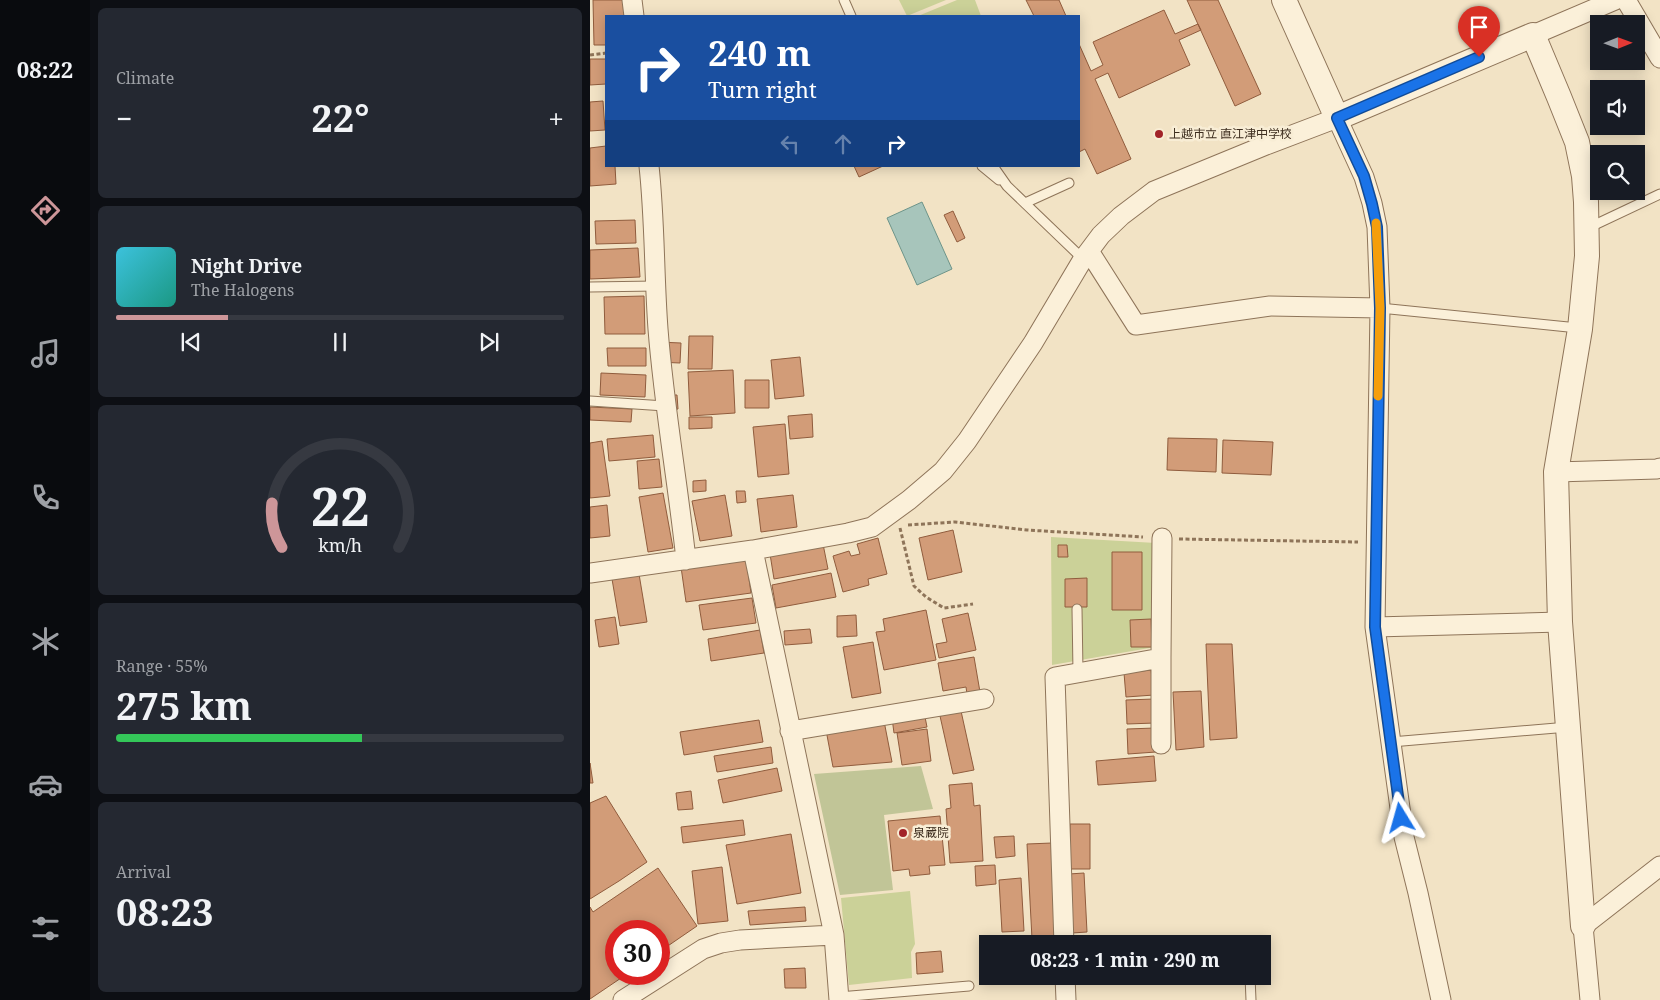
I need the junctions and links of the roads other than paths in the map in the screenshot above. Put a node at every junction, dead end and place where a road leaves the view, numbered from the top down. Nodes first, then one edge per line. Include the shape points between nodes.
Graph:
1 (632, 0) edge
2 (844, 0) edge
3 (1284, 0) edge
4 (1616, 0) edge
5 (1626, 0) edge
6 (634, 15) edge
7 (851, 15) edge
8 (1532, 35) junction
9 (1660, 58) edge
10 (1337, 118) junction
11 (648, 167) edge
12 (983, 167) edge
13 (994, 167) edge
14 (1069, 183) dead end
15 (1007, 186) junction
16 (1660, 194) edge
17 (1024, 204) junction
18 (1587, 228) junction
19 (1086, 255) junction
20 (656, 286) junction
21 (590, 287) edge
22 (1380, 308) junction
23 (1580, 329) junction
24 (590, 401) edge
25 (665, 406) junction
26 (1660, 468) edge
27 (1556, 472) junction
28 (1162, 538) road end
29 (753, 550) junction
30 (686, 560) junction
31 (590, 573) edge
32 (1077, 609) dead end
33 (1560, 622) junction
34 (1375, 627) junction
35 (1161, 658) junction
36 (1078, 672) junction
37 (984, 699) dead end
38 (1568, 727) junction
39 (790, 731) junction
40 (1391, 742) junction
41 (1161, 744) dead end
42 (1660, 866) edge
43 (1583, 926) junction
44 (834, 935) junction
45 (1064, 935) edge
46 (1065, 985) edge
47 (1250, 985) edge
48 (969, 986) dead end
49 (839, 998) edge
50 (623, 1000) edge
51 (1066, 1000) edge
52 (1251, 1000) edge
53 (1441, 1000) edge
54 (1590, 1000) edge

1 - 6 street
2 - 7 lane
3 - 10 street
4 - 8 street
5 - 9 street
8 - 10 street
8 - 18 street via 1576,142 1584,176
10 - 19 street via 1154,191 1121,216
10 - 22 street via 1364,176 1372,204 1377,227
11 - 20 street
12 - 15 lane
13 - 15 lane
14 - 17 lane
15 - 17 lane
16 - 18 lane
17 - 19 lane
18 - 23 street
19 - 22 street via 1136,325 1270,306
19 - 29 street via 1033,343 967,441 943,471 925,487 872,526
20 - 21 lane
20 - 25 street
22 - 23 lane
22 - 34 street
23 - 27 street
24 - 25 lane
25 - 30 street
26 - 27 street
27 - 33 street
28 - 35 street
29 - 30 street
29 - 39 street
30 - 31 street
32 - 36 lane
33 - 34 street
33 - 38 street
34 - 40 street
35 - 36 street
35 - 41 street
36 - 45 street via 1055,676
37 - 39 street
38 - 40 lane
38 - 43 street
39 - 44 street
40 - 53 street via 1404,837
42 - 43 street
43 - 54 street
44 - 49 street
44 - 50 street via 721,943 703,949
46 - 51 street
47 - 52 lane
48 - 49 lane

